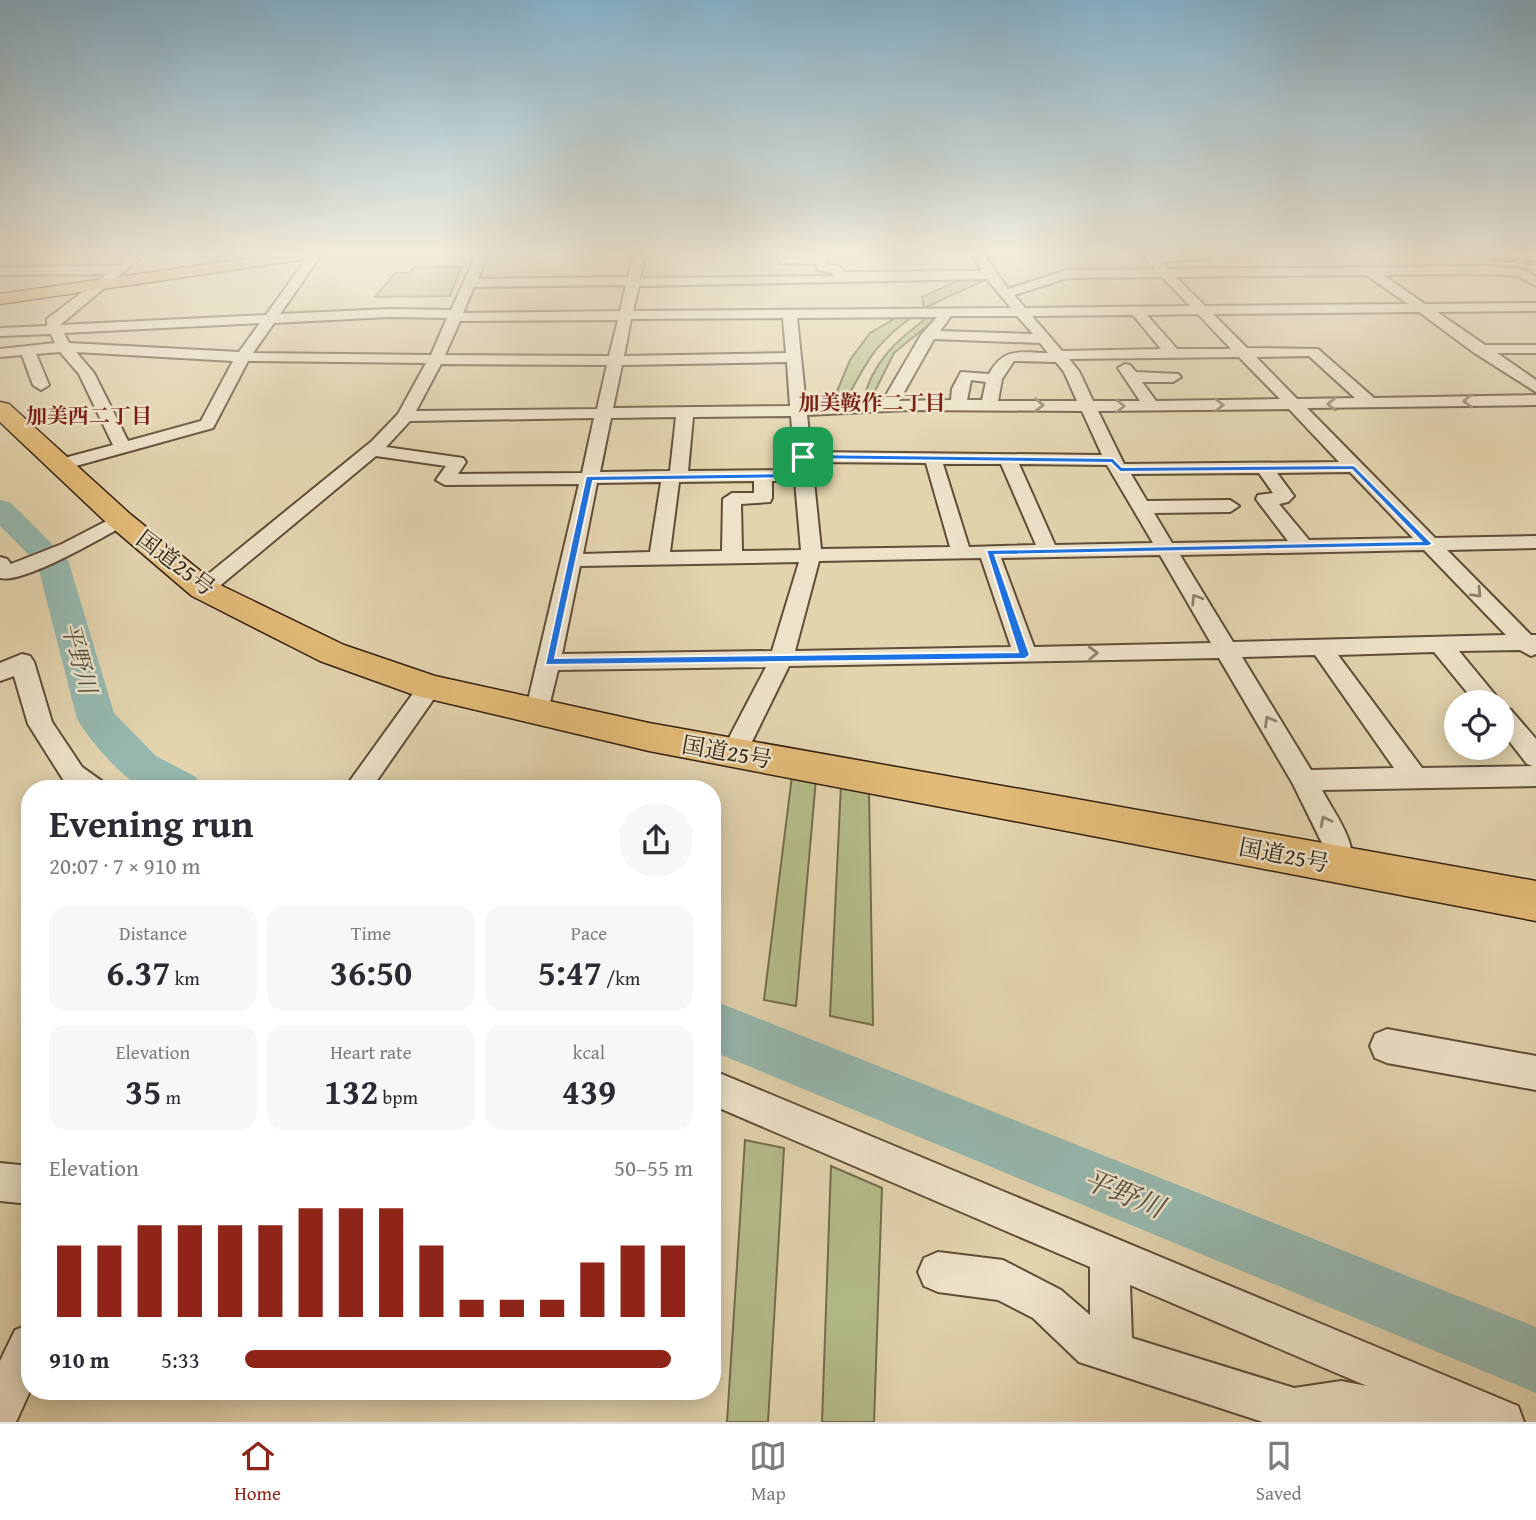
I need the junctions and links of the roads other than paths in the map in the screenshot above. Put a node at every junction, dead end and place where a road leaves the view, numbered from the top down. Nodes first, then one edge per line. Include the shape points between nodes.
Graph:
1 (53, 321) edge
2 (207, 321) edge
3 (270, 321) edge
4 (452, 321) edge
5 (625, 321) edge
6 (790, 321) edge
7 (939, 321) edge
8 (1029, 321) edge
9 (1142, 321) edge
10 (1213, 321) edge
11 (1440, 321) edge
12 (56, 329) junction
13 (0, 332) edge
14 (928, 335) junction
15 (1042, 339) junction
16 (64, 347) junction
17 (1478, 349) junction
18 (1536, 349) edge
19 (27, 350) junction
20 (1242, 352) junction
21 (0, 353) edge
22 (1173, 354) junction
23 (1058, 356) junction
24 (243, 357) junction
25 (437, 357) junction
26 (793, 357) junction
27 (617, 360) junction
28 (1173, 377) dead end
29 (995, 379) junction
30 (41, 385) dead end
31 (1536, 387) edge
32 (1536, 400) edge
33 (1370, 403) junction
34 (959, 405) junction
35 (990, 405) junction
36 (1295, 405) junction
37 (1089, 406) junction
38 (1151, 406) junction
39 (887, 408) junction
40 (0, 409) edge
41 (799, 411) junction
42 (685, 412) junction
43 (605, 413) junction
44 (405, 416) junction
45 (123, 447) junction
46 (372, 450) junction
47 (933, 458) junction
48 (1008, 459) junction
49 (59, 465) junction
50 (1116, 465) junction
51 (803, 466) junction
52 (1354, 467) junction
53 (1264, 468) junction
54 (763, 476) junction
55 (674, 477) junction
56 (589, 478) junction
57 (1230, 506) dead end
58 (1142, 508) junction
59 (120, 520) junction
60 (1536, 542) edge
61 (1429, 544) junction
62 (1303, 546) junction
63 (1166, 549) junction
64 (1048, 551) junction
65 (961, 552) junction
66 (989, 552) junction
67 (811, 555) junction
68 (732, 556) junction
69 (659, 558) junction
70 (571, 560) junction
71 (0, 563) edge
72 (203, 589) junction
73 (1440, 644) junction
74 (1320, 646) junction
75 (1532, 646) edge
76 (1226, 648) junction
77 (1025, 655) junction
78 (782, 657) junction
79 (548, 662) junction
80 (0, 673) edge
81 (430, 687) junction
82 (1479, 690) edge
83 (537, 713) junction
84 (1514, 730) edge
85 (734, 753) junction
86 (1536, 757) edge
87 (1536, 776) edge
88 (1415, 778) junction
89 (81, 780) edge
90 (363, 780) edge
91 (1304, 780) junction
92 (1339, 865) junction
93 (1536, 901) edge
94 (1387, 1046) dead end
95 (1536, 1073) edge
96 (721, 1097) edge
97 (0, 1182) edge
98 (21, 1184) edge
99 (1110, 1255) junction
100 (937, 1272) dead end
101 (1111, 1352) junction
102 (21, 1364) edge
103 (0, 1408) edge
104 (1295, 1416) edge
105 (1438, 1422) edge
106 (1502, 1422) edge

1 - 12 street
2 - 12 street
3 - 24 street
4 - 25 street
5 - 27 street
6 - 26 street
7 - 14 street
8 - 15 street
9 - 22 street
10 - 20 street
11 - 17 street
12 - 13 street
12 - 16 street
14 - 15 street
14 - 39 street
15 - 23 street
16 - 19 street
16 - 24 street
16 - 45 street via 86,373
17 - 18 street
17 - 31 street
19 - 21 street
19 - 30 street
20 - 22 street
20 - 33 street via 1313,352
20 - 36 street
22 - 23 street
23 - 29 street via 1010,357
23 - 37 street
24 - 25 street
24 - 45 street via 207,424
25 - 27 street
25 - 44 street
26 - 27 street
26 - 41 street
27 - 43 street
28 - 38 street via 1128,373
29 - 34 street via 966,375
29 - 35 street
32 -> 33 street
33 -> 36 street
34 - 35 street
34 - 39 street
35 -> 37 street
38 -> 36 street
36 - 52 street
37 -> 38 street
37 - 50 street
39 - 41 street
40 - 49 highway, 国道25号
41 - 42 street
41 - 51 street
42 - 43 street
42 - 55 street
43 - 44 street
43 - 56 street
44 - 46 street
45 - 49 street
46 - 56 street via 457,462 445,480
46 - 72 street
47 - 48 street
47 - 51 street
47 - 65 street
48 - 50 street
48 - 64 street
49 - 59 highway, 国道25号
50 - 53 street
50 - 58 street
51 - 54 street
51 - 67 street
52 - 53 street
52 - 61 street
53 - 62 street via 1285,496 1265,499
54 - 55 street
54 - 68 street via 763,498 732,499
55 - 56 street
55 - 69 street
56 - 70 street
57 - 58 street
58 - 63 street
59 - 71 street via 21,568 7,573
59 - 72 highway, 国道25号
60 - 61 street
61 - 62 street
61 -> 75 street
62 - 63 street
63 - 64 street
76 -> 63 street
64 - 66 street
65 - 66 street
65 - 67 street
66 - 77 street
67 - 68 street
67 - 78 street
68 - 69 street
69 - 70 street
70 - 79 street
72 - 81 highway, 国道25号 via 332,653
73 - 74 street
73 - 75 street
73 - 82 street
74 - 76 street
74 - 88 street
77 -> 76 street
91 -> 76 street
77 - 78 street
78 - 79 street
78 - 85 street
79 - 83 street
80 - 89 street via 22,662 40,724
81 - 83 highway, 国道25号
81 - 90 street
83 - 85 highway, 国道25号
84 - 86 street
85 - 92 highway, 国道25号
87 - 88 street
88 - 91 street
92 -> 91 street via 1336,844
92 - 93 highway, 国道25号
94 - 95 street
96 - 99 street
97 - 98 street
99 - 101 street
99 - 106 street
100 - 101 street via 1003,1280 1047,1304 1094,1347
101 - 104 street
102 - 103 street
104 - 105 street via 1341,1403

